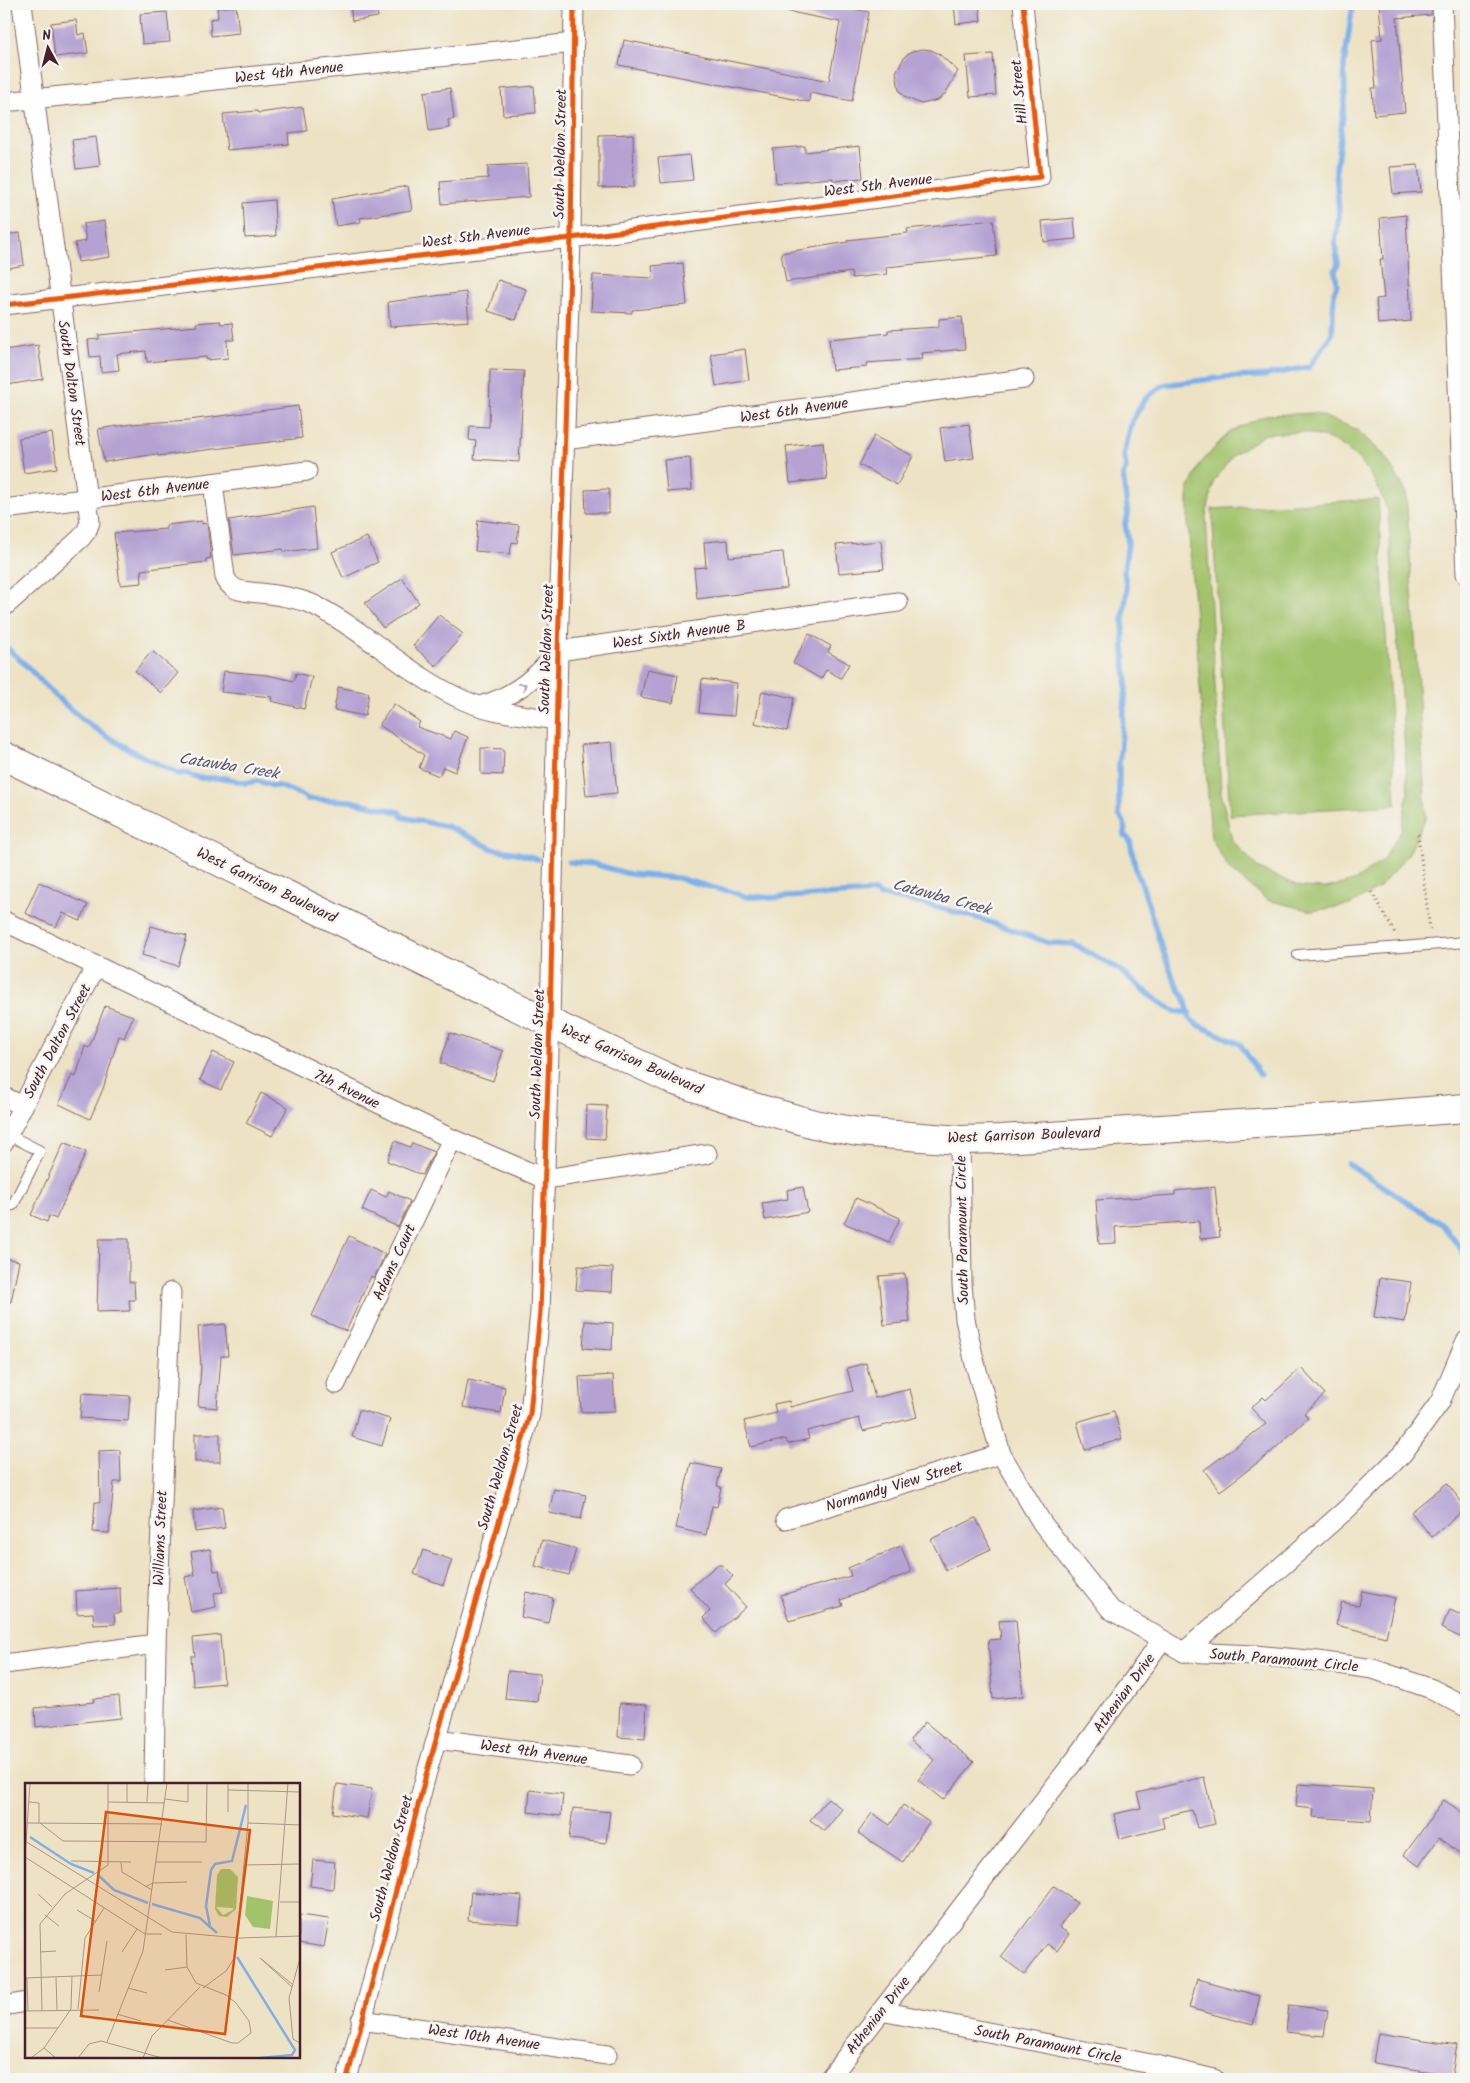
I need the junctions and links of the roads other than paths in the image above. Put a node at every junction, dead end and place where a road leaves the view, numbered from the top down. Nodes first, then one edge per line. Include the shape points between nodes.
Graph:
1 (22, 4) edge
2 (574, 4) edge
3 (1023, 4) edge
4 (1442, 4) edge
5 (574, 43) junction
6 (36, 98) junction
7 (4, 102) edge
8 (1040, 177) joint
9 (571, 238) junction
10 (60, 299) junction
11 (4, 305) edge
12 (1462, 355) edge
13 (1024, 379) dead end
14 (564, 440) junction
15 (306, 471) dead end
16 (213, 483) junction
17 (88, 498) junction
18 (4, 509) edge
19 (1466, 539) edge
20 (1466, 574) edge
21 (898, 602) dead end
22 (4, 607) edge
23 (558, 651) junction
24 (478, 706) junction
25 (556, 720) junction
26 (4, 756) edge
27 (4, 921) edge
28 (1466, 942) edge
29 (1298, 955) dead end
30 (96, 966) junction
31 (550, 1023) junction
32 (4, 1097) edge
33 (23, 1106) junction
34 (1466, 1108) edge
35 (6, 1138) edge
36 (452, 1139) junction
37 (960, 1140) junction
38 (707, 1154) dead end
39 (545, 1179) junction
40 (13, 1205) dead end
41 (171, 1292) dead end
42 (1466, 1341) edge
43 (336, 1384) dead end
44 (1001, 1454) junction
45 (786, 1519) dead end
46 (1162, 1640) junction
47 (156, 1644) junction
48 (1184, 1652) junction
49 (4, 1664) edge
50 (1466, 1707) edge
51 (437, 1739) junction
52 (630, 1766) dead end
53 (154, 1783) edge
54 (25, 2002) edge
55 (4, 2006) edge
56 (881, 2011) junction
57 (361, 2020) junction
58 (607, 2055) dead end
59 (347, 2079) edge
60 (829, 2079) edge
61 (1214, 2079) edge

1 - 6 street, South Dalton Street
2 - 5 street, South Weldon Street
3 - 8 street, Hill Street
4 - 12 street
5 - 6 street, West 4th Avenue
5 - 9 street, South Weldon Street
6 - 7 street, West 4th Avenue
6 - 10 street, South Dalton Street
8 - 9 street, West 5th Avenue
9 - 10 street, West 5th Avenue
9 - 14 street, South Weldon Street
10 - 11 street, West 5th Avenue
10 - 17 street, South Dalton Street
12 - 19 street
13 - 14 street, West 6th Avenue
14 - 23 street, South Weldon Street
15 - 16 street, West 6th Avenue
16 - 17 street, West 6th Avenue
16 - 24 street via 225,577 229,585 236,590 314,605 443,689
17 - 18 street, West 6th Avenue
17 - 22 street, South Dalton Street via 90,522 82,538
19 - 20 street
21 - 23 street, West Sixth Avenue B
24 -> 23 street via 520,688 545,668
23 - 25 street, South Weldon Street
24 - 25 street
25 - 31 street, South Weldon Street
26 - 31 main road, West Garrison Boulevard
27 - 30 street, 7th Avenue
28 - 29 lane
30 - 33 street, South Dalton Street
30 - 36 street, 7th Avenue
31 - 37 main road, West Garrison Boulevard via 675,1081 757,1108 858,1132
31 - 39 street, South Weldon Street
32 - 33 street
33 - 35 street, South Dalton Street
34 - 37 main road, West Garrison Boulevard
35 - 40 lane via 40,1151
36 - 39 street, 7th Avenue
36 - 43 street, Adams Court
37 - 44 street, South Paramount Circle via 965,1319
38 - 39 street
39 - 51 street, South Weldon Street via 540,1312 530,1414
41 - 47 street, Williams Street
42 - 48 street via 1440,1402 1403,1453 1348,1508
44 - 45 street, Normandy View Street
44 - 46 street, South Paramount Circle via 1042,1523 1110,1610
46 - 48 street, Athenian Drive
46 - 56 street, Athenian Drive via 1078,1756
47 - 49 street
47 - 53 street, Williams Street
48 - 50 street, South Paramount Circle via 1318,1660 1373,1669 1432,1689
51 - 52 street, West 9th Avenue
51 - 57 street, South Weldon Street
54 - 55 street
56 - 60 street, Athenian Drive
56 - 61 street, South Paramount Circle
57 - 58 street, West 10th Avenue
57 - 59 street, South Weldon Street

